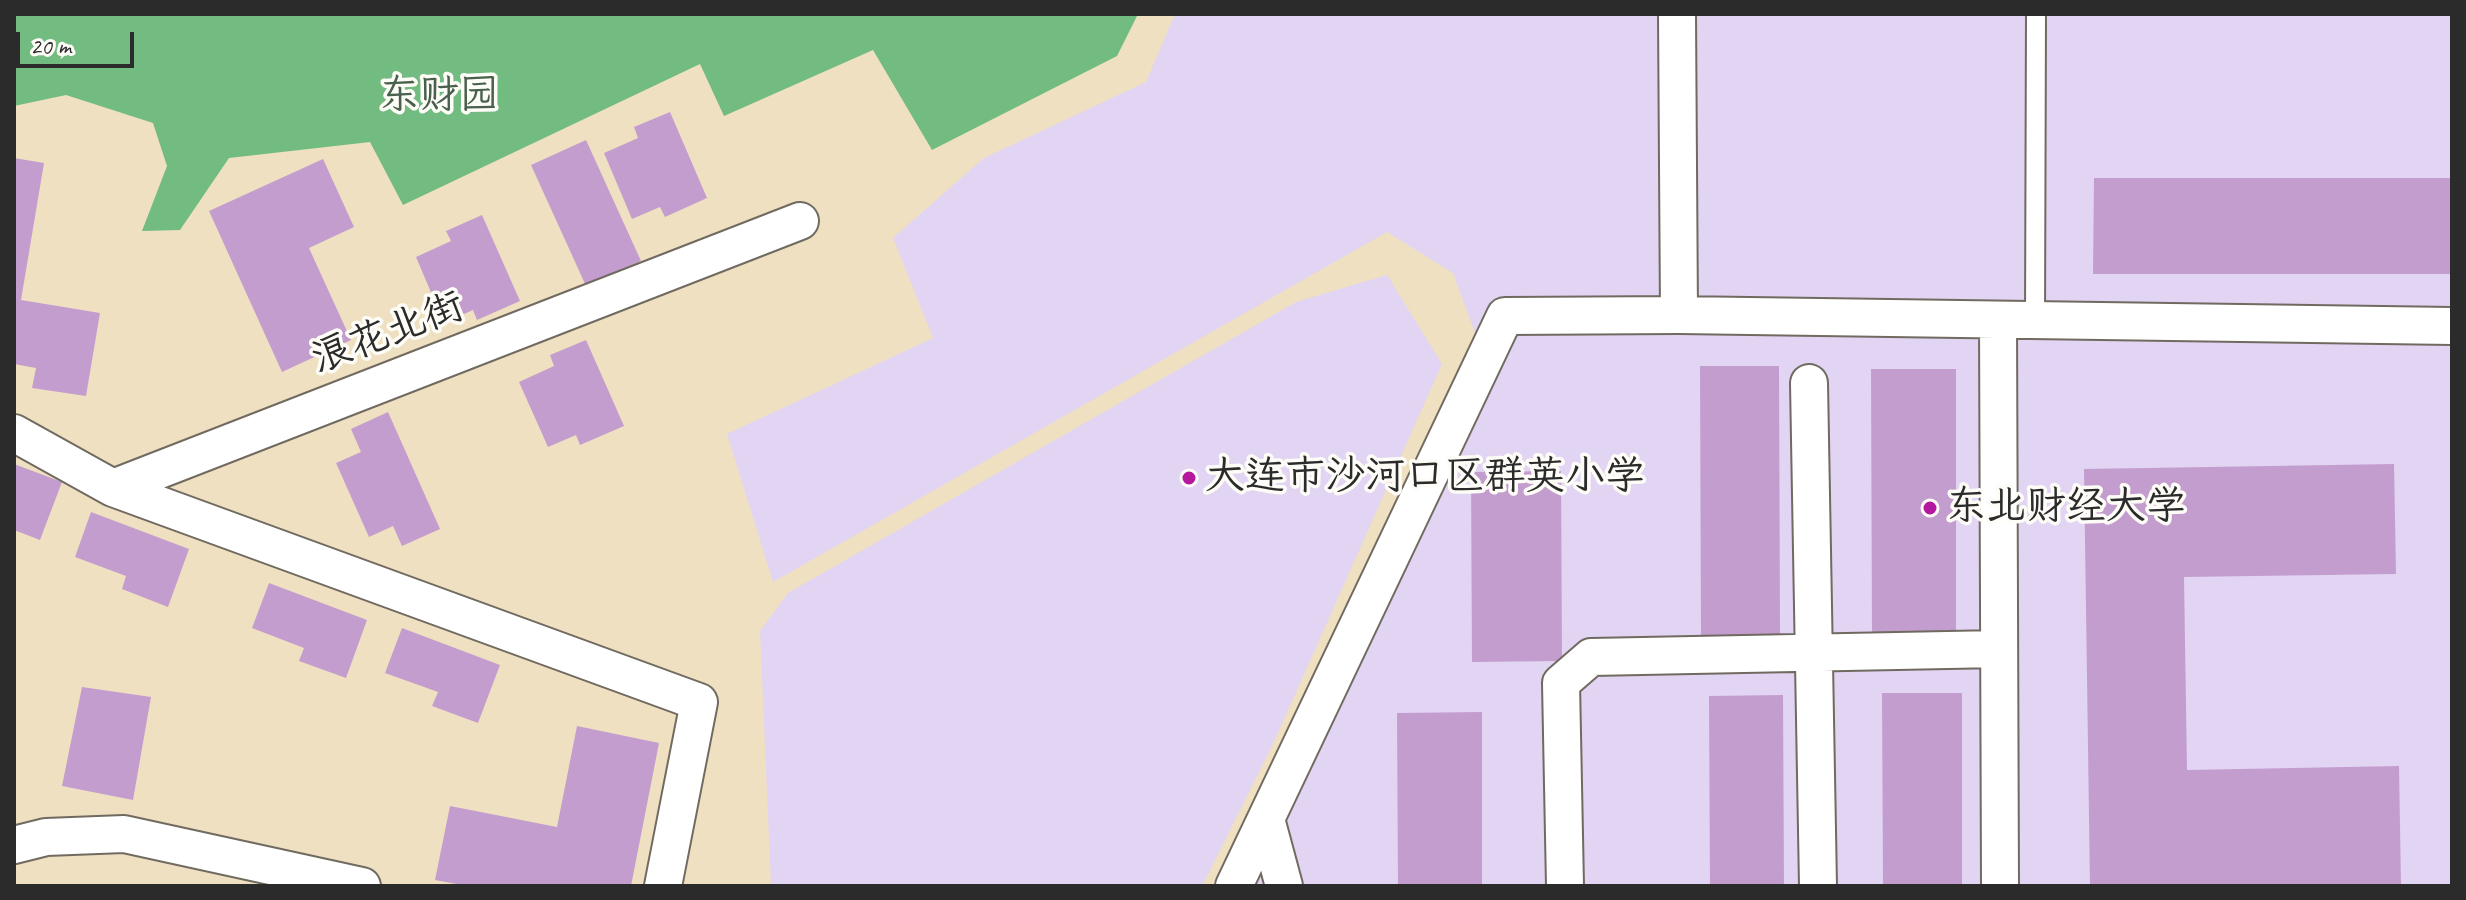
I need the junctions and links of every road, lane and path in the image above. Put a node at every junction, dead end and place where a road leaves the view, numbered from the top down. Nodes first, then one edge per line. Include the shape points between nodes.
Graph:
1 (1677, 14) edge
2 (2036, 14) edge
3 (800, 221) dead end
4 (1679, 315) junction
5 (1998, 320) junction
6 (2035, 320) junction
7 (2452, 326) edge
8 (1809, 383) dead end
9 (14, 433) edge
10 (113, 488) junction
11 (1999, 649) junction
12 (1815, 653) junction
13 (1266, 819) junction
14 (14, 845) edge
15 (362, 886) edge
16 (663, 886) edge
17 (1234, 886) edge
18 (1284, 886) edge
19 (1565, 886) edge
20 (1818, 886) edge
21 (2000, 886) edge

1 - 4 street
2 - 6 lane
3 - 10 street, 浪花北街
4 - 5 street
4 - 13 street via 1505,316
5 - 6 street
5 - 11 street
6 - 7 street
8 - 12 street
9 - 10 street
10 - 16 street via 699,702
11 - 12 street
11 - 21 street
12 - 19 street via 1591,657 1561,683
12 - 20 street
13 - 17 street
13 - 18 street
14 - 15 street via 46,837 124,834

